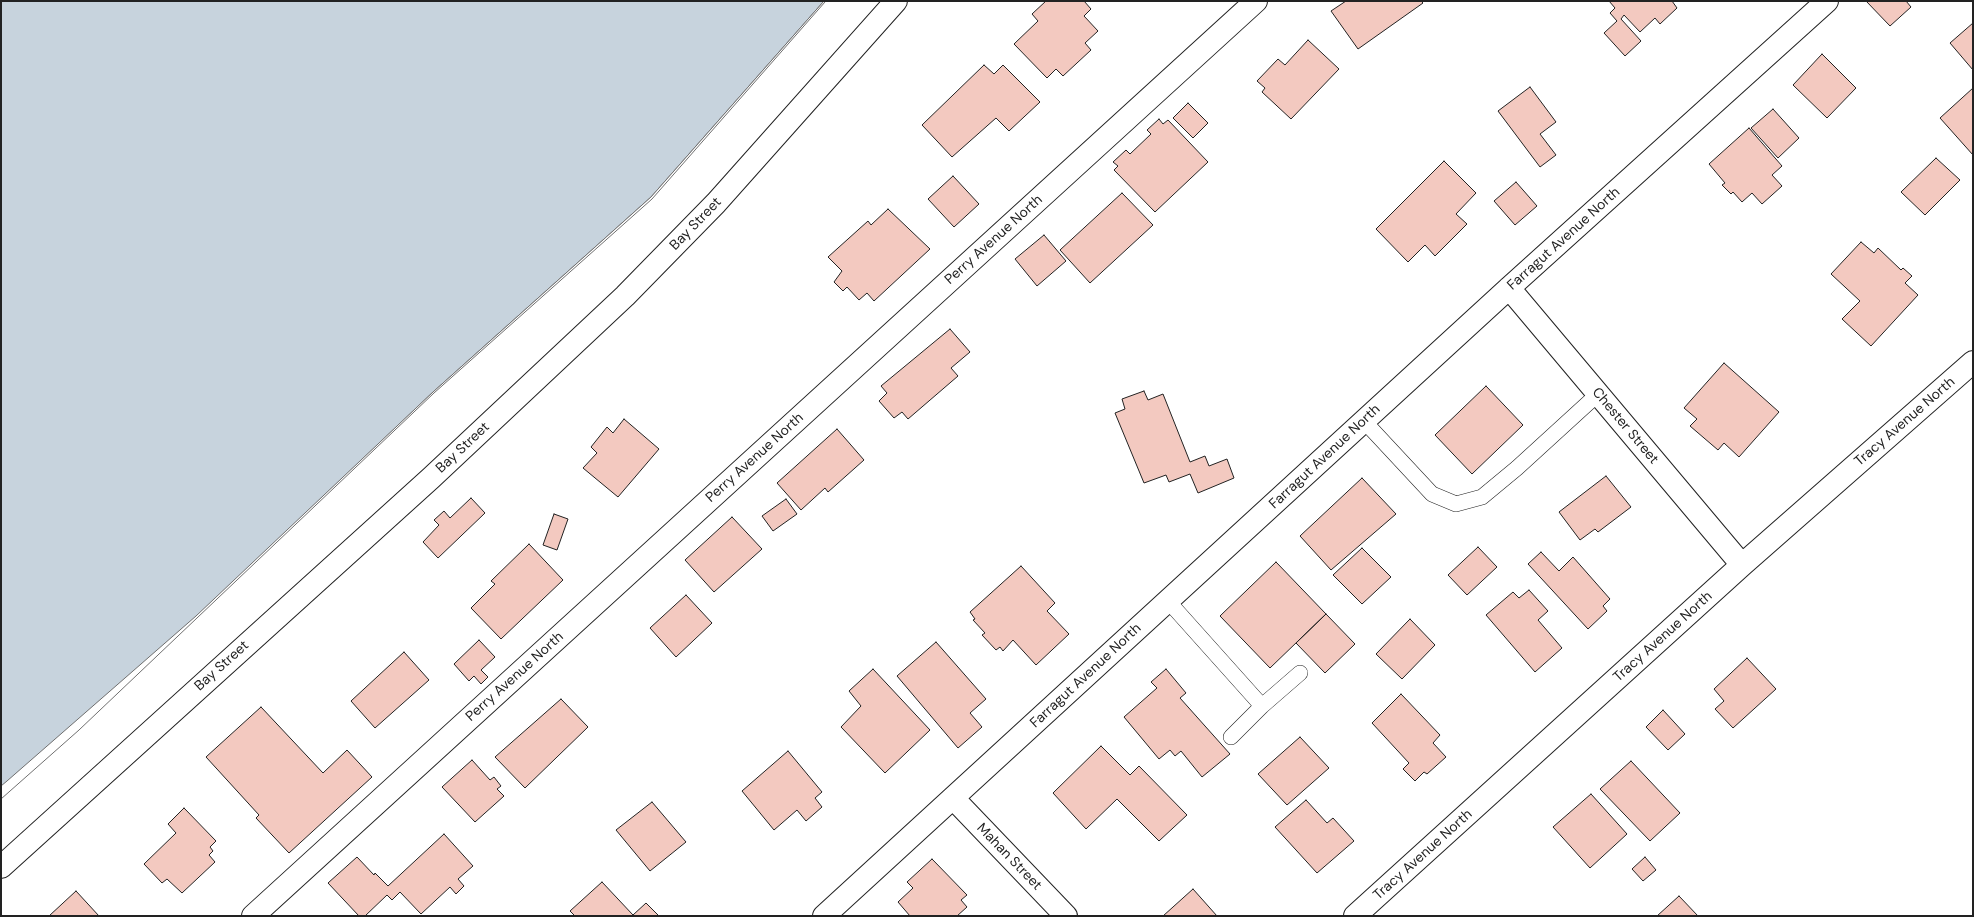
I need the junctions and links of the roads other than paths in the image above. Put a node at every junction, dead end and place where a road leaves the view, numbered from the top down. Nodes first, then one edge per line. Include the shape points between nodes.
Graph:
1 (896, 1) edge
2 (1256, 1) edge
3 (1827, 1) edge
4 (1509, 288) junction
5 (1973, 362) edge
6 (1598, 394) junction
7 (1364, 421) junction
8 (1742, 565) junction
9 (1168, 601) junction
10 (1300, 673) dead end
11 (1262, 706) junction
12 (1231, 737) dead end
13 (953, 798) junction
14 (1, 867) edge
15 (253, 916) edge
16 (824, 916) edge
17 (1066, 916) edge
18 (1355, 916) edge

1 - 14 street, Bay Street via 716,204 625,296 431,478
2 - 15 street, Perry Avenue North
3 - 4 street, Farragut Avenue North
4 - 6 street, Chester Street
4 - 7 street, Farragut Avenue North
5 - 8 street, Tracy Avenue North
6 - 7 lane via 1482,497 1456,504 1432,494
6 - 8 street, Chester Street
7 - 9 street, Farragut Avenue North
8 - 18 street, Tracy Avenue North
9 - 11 lane
9 - 13 street, Farragut Avenue North
10 - 11 lane
11 - 12 lane
13 - 16 street, Farragut Avenue North
13 - 17 street, Mahan Street

